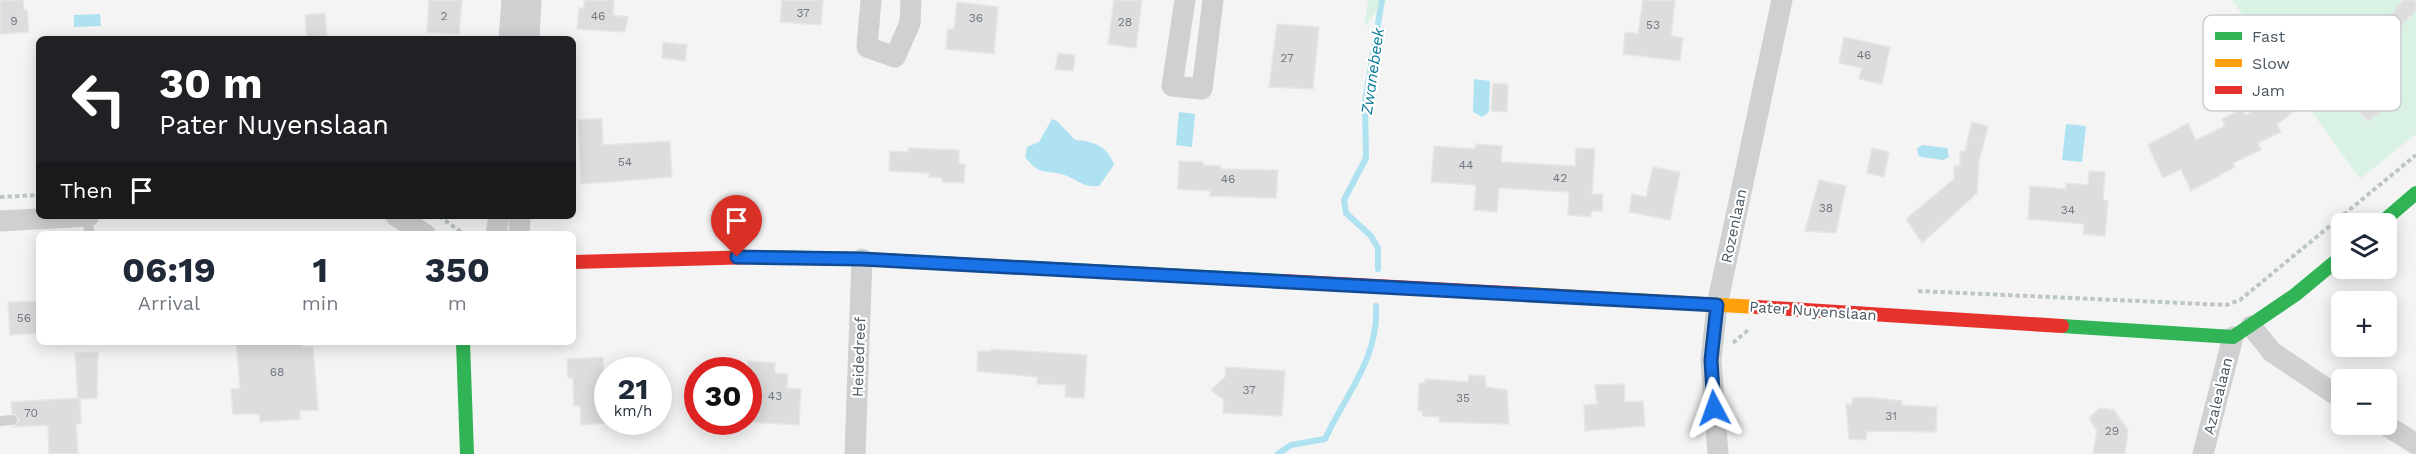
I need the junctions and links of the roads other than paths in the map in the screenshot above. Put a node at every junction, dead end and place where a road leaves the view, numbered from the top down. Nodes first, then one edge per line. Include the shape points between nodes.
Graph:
1 (512, 0) edge
2 (531, 0) edge
3 (871, 0) edge
4 (911, 0) edge
5 (1185, 0) edge
6 (1213, 0) edge
7 (1782, 0) edge
8 (519, 33) edge
9 (2416, 193) edge
10 (2393, 213) edge
11 (36, 219) edge
12 (0, 221) edge
13 (862, 259) junction
14 (576, 262) edge
15 (2331, 265) edge
16 (1717, 305) junction
17 (2242, 332) junction
18 (463, 345) edge
19 (2331, 392) edge
20 (12, 420) dead end
21 (0, 421) edge
22 (2397, 432) edge
23 (2416, 444) edge
24 (467, 454) edge
25 (855, 454) edge
26 (1718, 454) edge
27 (2204, 454) edge

1 - 8 street
2 - 8 street
3 - 4 street via 867,46 895,57 910,22
5 - 6 street via 1172,86 1202,89
7 - 16 street, Rozenlaan
9 - 10 street
11 - 12 street
13 - 14 street, Pater Nuyenslaan via 737,257
13 - 16 street, Pater Nuyenslaan
13 - 25 street, Heidedreef
15 - 17 street
16 - 17 street, Pater Nuyenslaan
16 - 26 street, Rozenlaan via 1711,360
17 - 19 street
17 - 27 street, Azalealaan
18 - 24 street
20 - 21 lane
22 - 23 street

